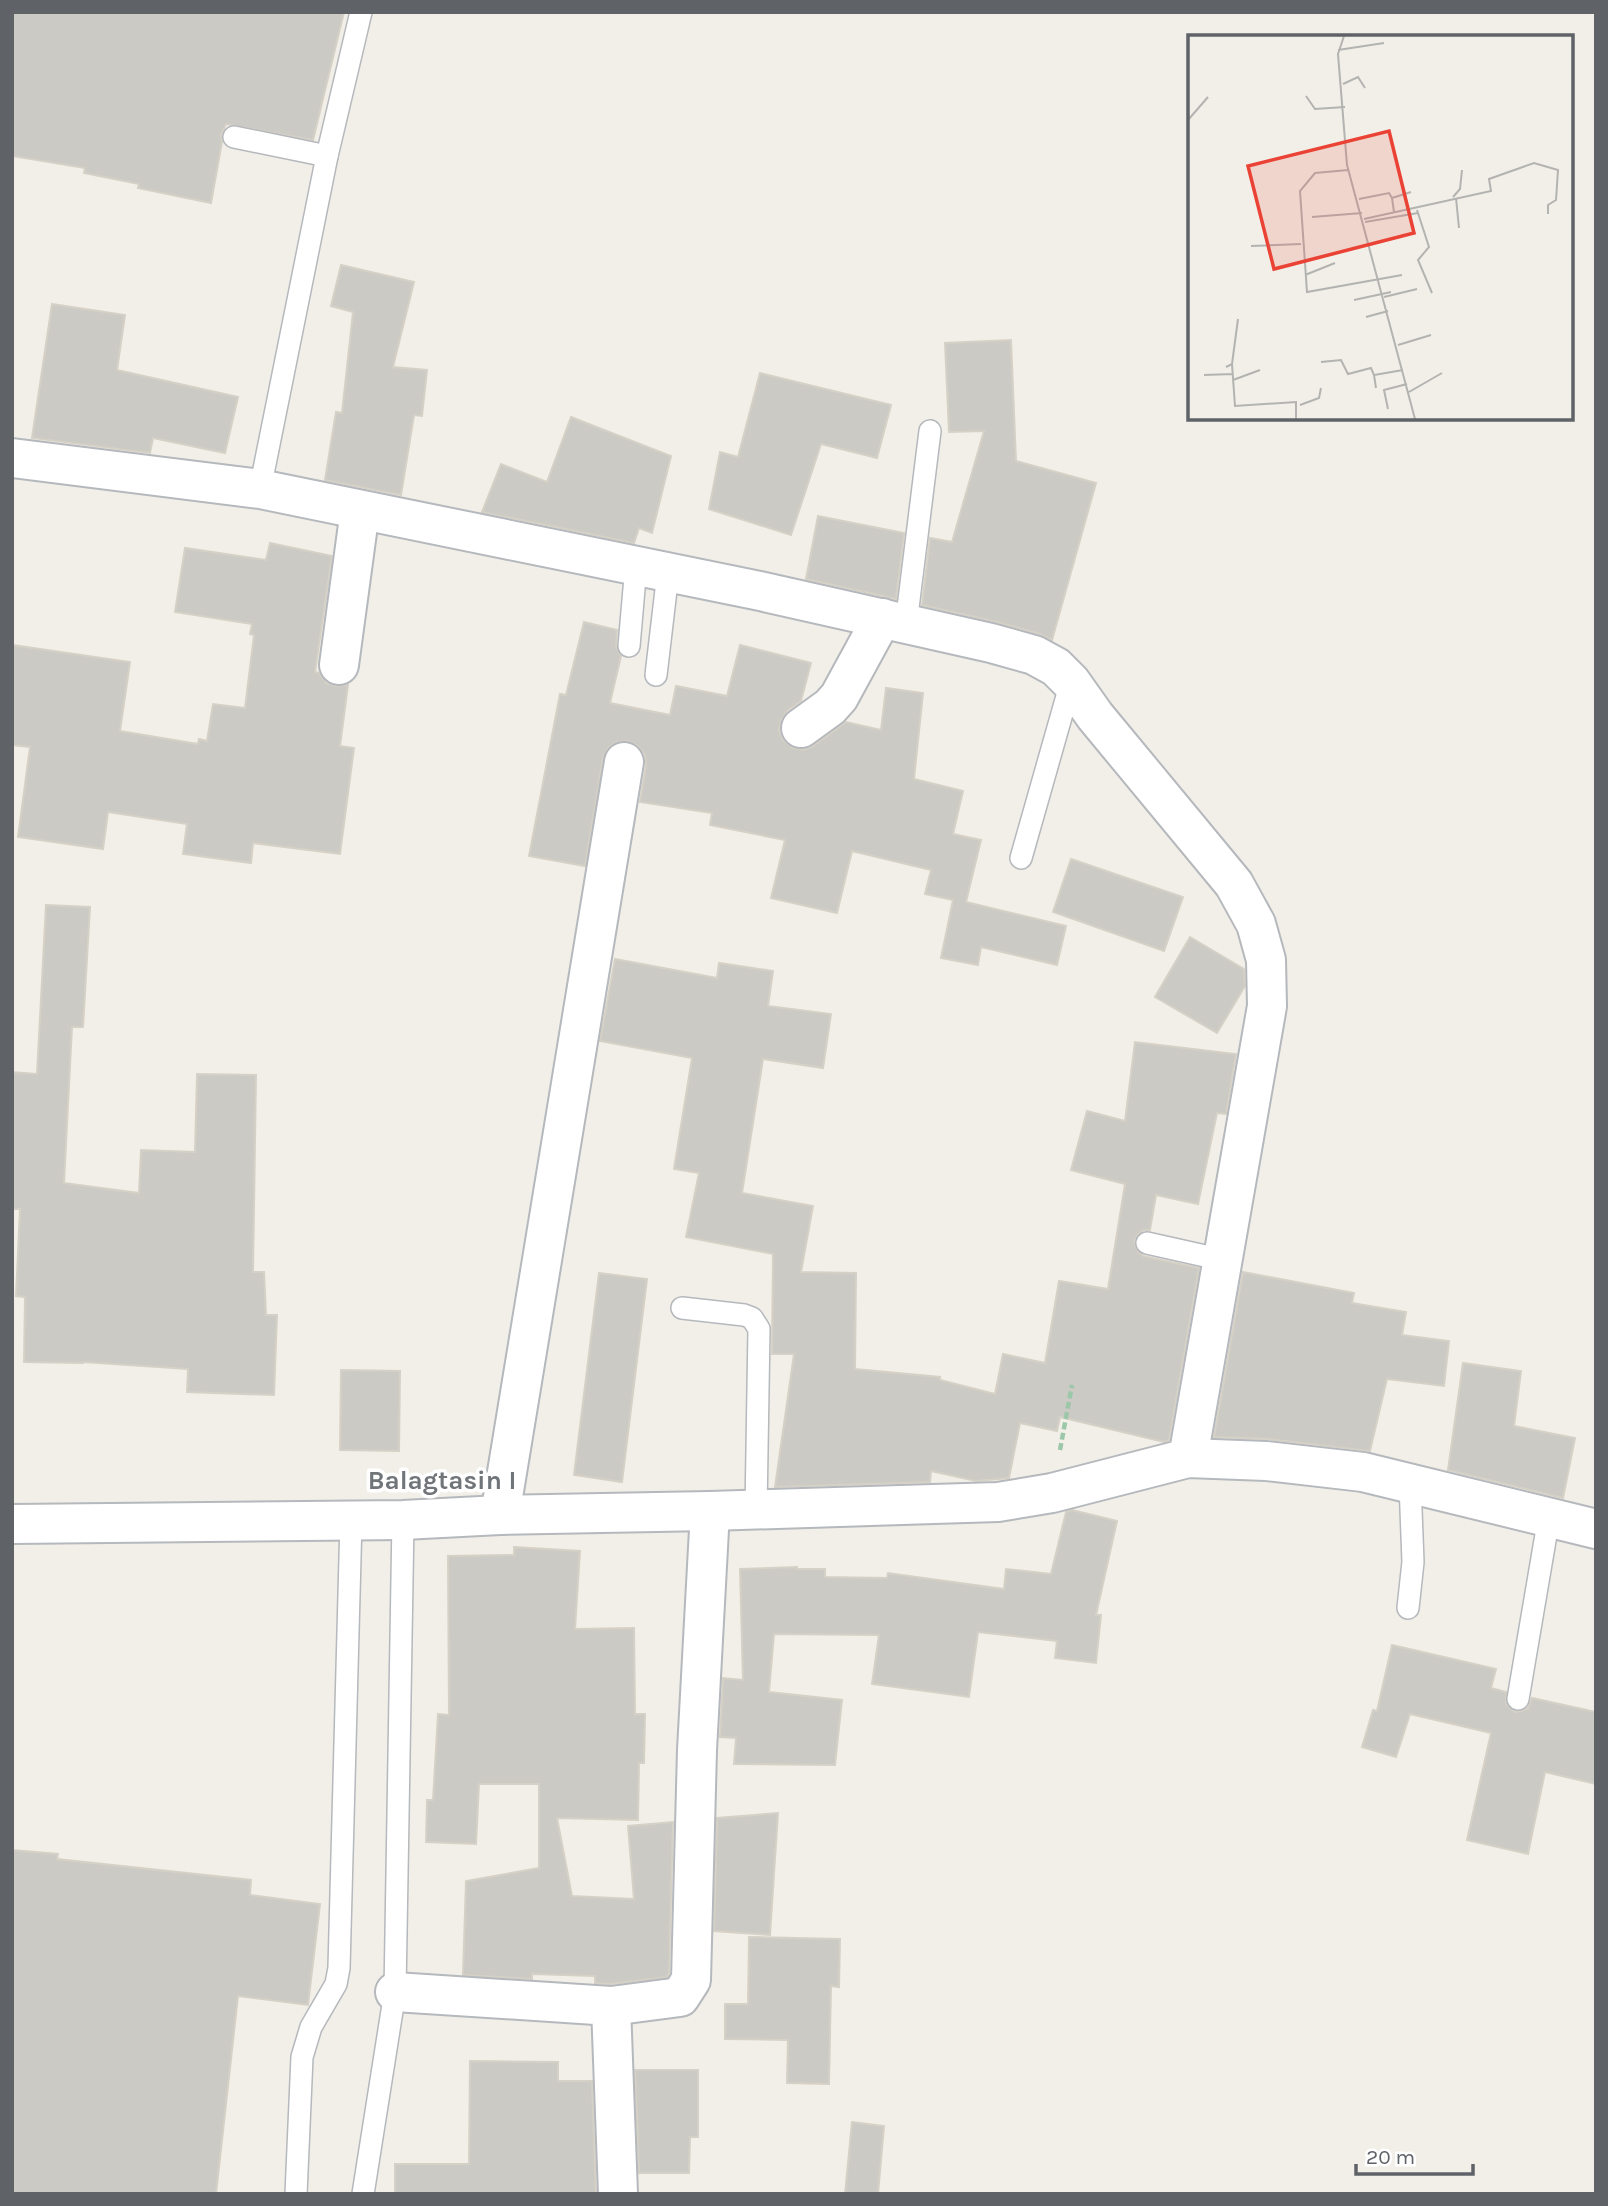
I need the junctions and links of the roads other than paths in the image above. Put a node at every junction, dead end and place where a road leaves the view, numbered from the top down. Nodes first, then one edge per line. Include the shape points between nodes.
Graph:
1 (361, 12) edge
2 (234, 136) dead end
3 (327, 156) junction
4 (930, 431) dead end
5 (12, 458) edge
6 (260, 489) junction
7 (359, 510) junction
8 (652, 570) junction
9 (894, 621) junction
10 (629, 646) dead end
11 (339, 665) dead end
12 (656, 675) dead end
13 (1071, 682) junction
14 (801, 728) dead end
15 (624, 762) dead end
16 (1021, 858) dead end
17 (1147, 1243) dead end
18 (1223, 1260) junction
19 (682, 1308) dead end
20 (1188, 1458) junction
21 (1410, 1483) junction
22 (756, 1510) junction
23 (710, 1511) junction
24 (499, 1515) junction
25 (1549, 1517) junction
26 (351, 1520) junction
27 (402, 1520) junction
28 (12, 1524) edge
29 (1596, 1529) edge
30 (1408, 1608) dead end
31 (1518, 1699) dead end
32 (395, 1992) junction
33 (611, 2006) junction
34 (296, 2194) edge
35 (363, 2194) edge
36 (618, 2194) edge

1 - 3 lane
2 - 3 lane
3 - 6 lane
4 - 9 lane
5 - 6 street
6 - 7 street
7 - 8 street
7 - 11 street
8 - 9 street
8 - 10 lane
8 - 12 lane
9 - 13 street via 1034,655
9 - 14 street via 830,707
13 - 16 lane
13 - 18 street via 1234,884 1256,924 1263,948 1267,1006
15 - 24 street
17 - 18 lane
18 - 20 street
19 - 22 lane via 744,1315 759,1329
20 - 21 street via 1266,1461 1363,1472
20 - 22 street via 998,1502
21 - 25 street
21 - 30 lane via 1413,1562
22 - 23 street
23 - 24 street
23 - 33 street via 696,1750 691,1980 680,1997
24 - 27 street
25 - 29 street
25 - 31 lane
26 - 27 street
26 - 28 street
26 - 34 lane via 339,1968 302,2057
27 - 32 lane
32 - 33 street
32 - 35 lane
33 - 36 street

